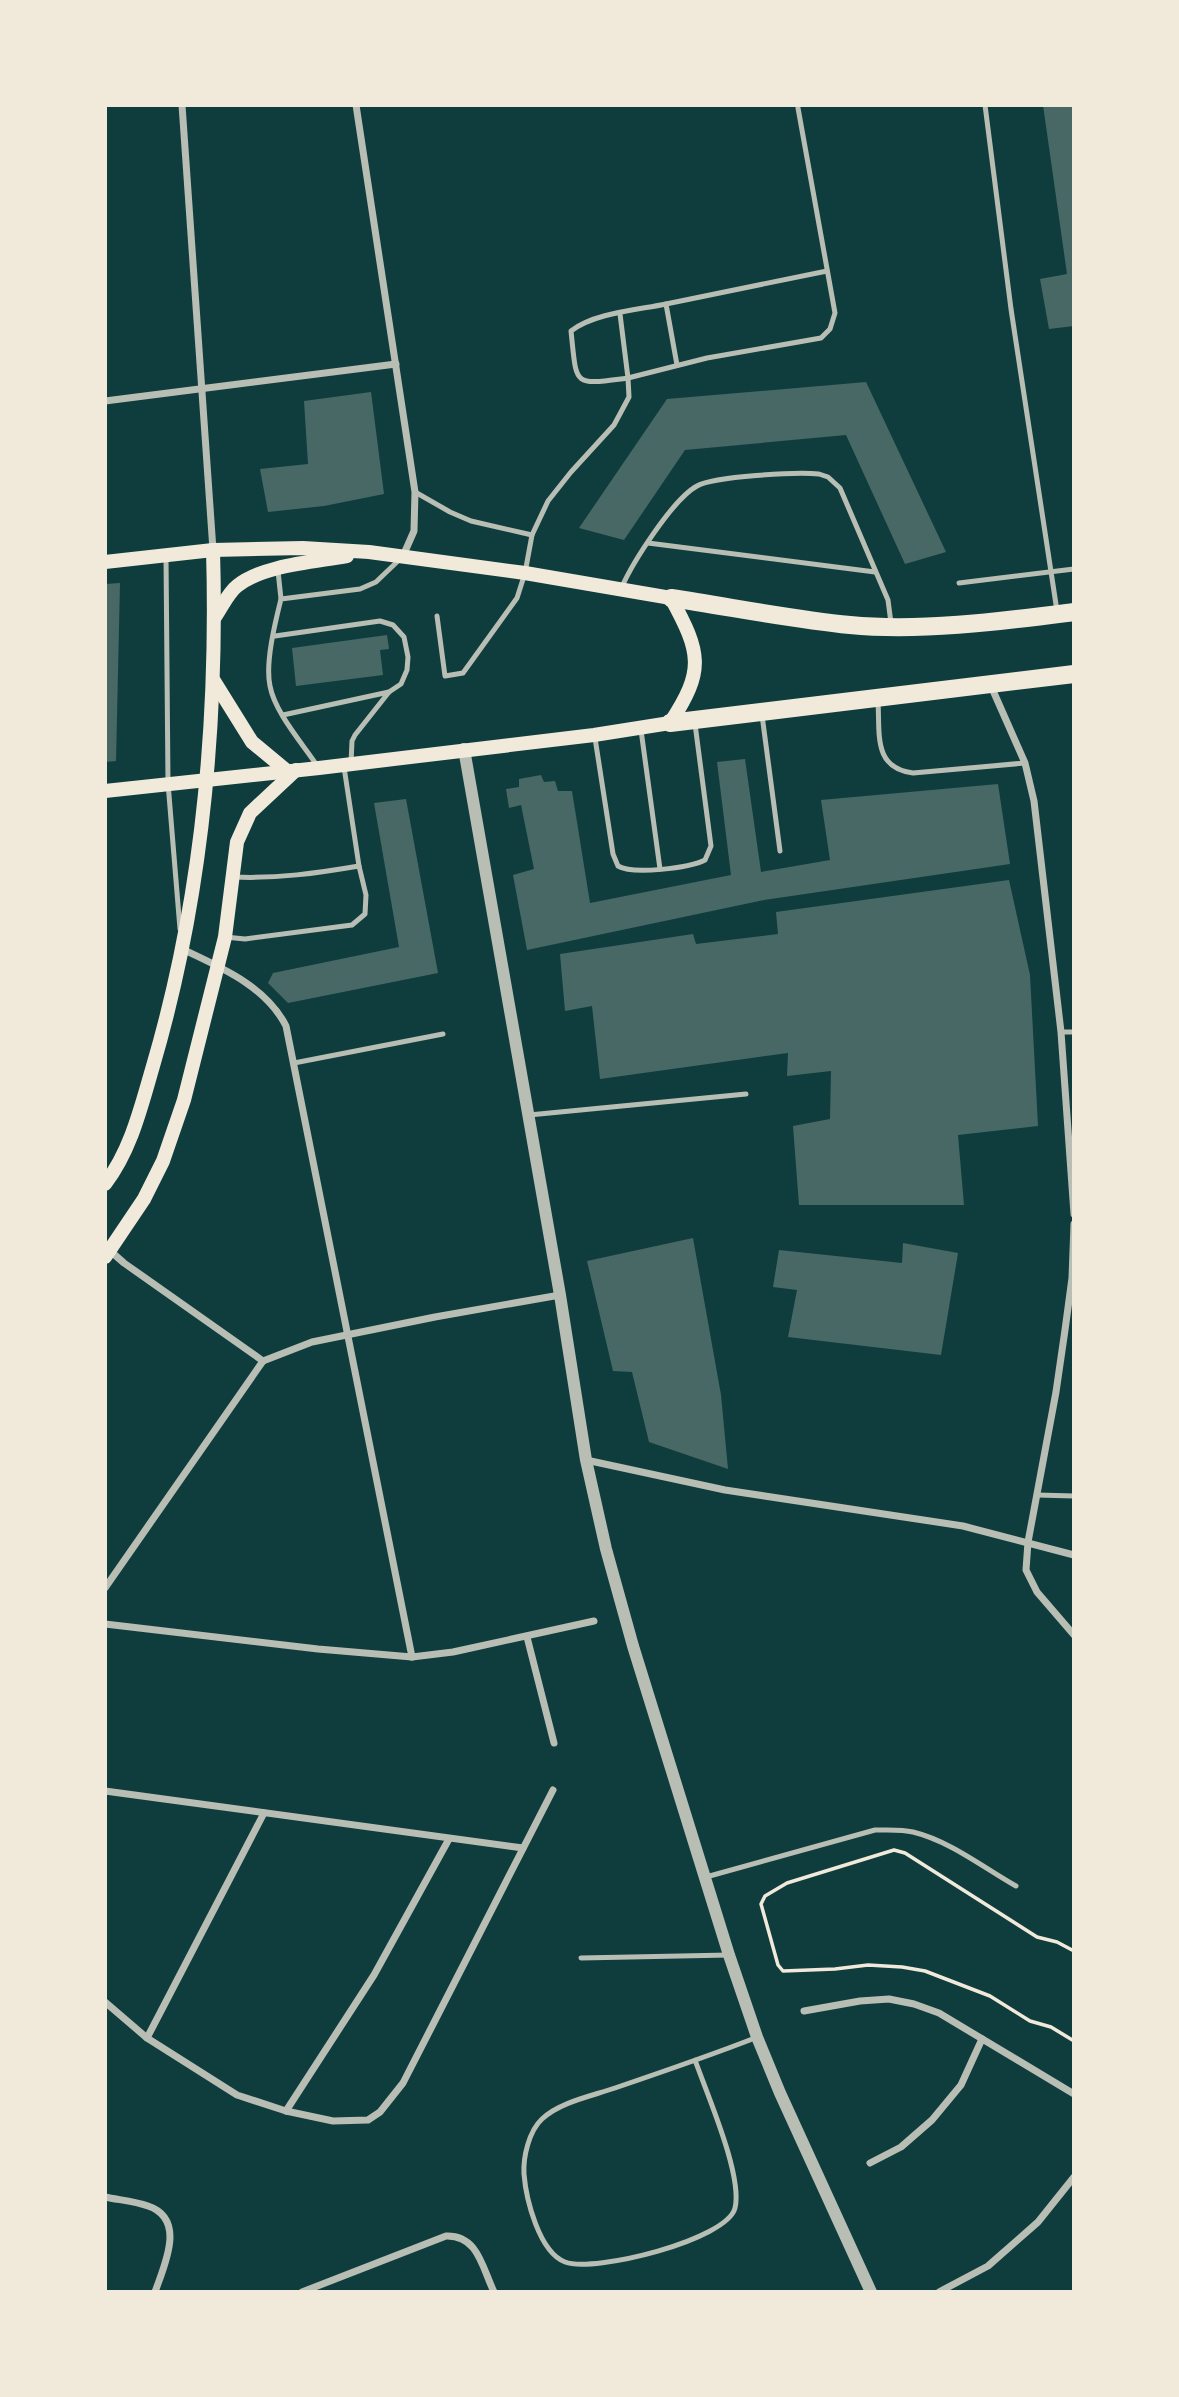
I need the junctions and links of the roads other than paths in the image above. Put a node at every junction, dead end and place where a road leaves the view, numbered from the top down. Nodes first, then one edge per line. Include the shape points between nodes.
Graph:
1 (182, 105) edge
2 (356, 105) edge
3 (985, 105) edge
4 (798, 108) dead end
5 (827, 271) junction
6 (666, 304) junction
7 (620, 314) junction
8 (396, 365) junction
9 (677, 365) junction
10 (628, 378) junction
11 (201, 390) junction
12 (105, 401) edge
13 (415, 492) junction
14 (532, 535) junction
15 (648, 543) junction
16 (213, 550) junction
17 (369, 552) junction
18 (166, 555) junction
19 (403, 557) junction
20 (105, 562) edge
21 (277, 569) junction
22 (1074, 569) edge
23 (875, 572) junction
24 (1052, 572) junction
25 (525, 573) junction
26 (959, 583) dead end
27 (621, 589) junction
28 (671, 598) junction
29 (281, 600) junction
30 (1065, 613) edge
31 (437, 616) dead end
32 (215, 617) junction
33 (891, 627) junction
34 (275, 636) junction
35 (1074, 674) edge
36 (215, 681) junction
37 (991, 686) junction
38 (389, 692) junction
39 (878, 699) junction
40 (762, 712) junction
41 (283, 715) junction
42 (694, 720) junction
43 (670, 723) junction
44 (641, 728) junction
45 (594, 735) junction
46 (464, 749) junction
47 (1025, 763) junction
48 (347, 764) junction
49 (318, 768) junction
50 (292, 771) junction
51 (205, 779) junction
52 (168, 783) junction
53 (105, 791) edge
54 (780, 851) dead end
55 (359, 866) junction
56 (660, 869) junction
57 (232, 877) junction
58 (225, 937) junction
59 (182, 949) junction
60 (218, 966) junction
61 (1061, 1032) junction
62 (1074, 1032) edge
63 (443, 1034) dead end
64 (294, 1062) junction
65 (1064, 1079) junction
66 (1074, 1079) edge
67 (746, 1094) dead end
68 (530, 1115) junction
69 (105, 1184) edge
70 (1074, 1214) edge
71 (1074, 1224) edge
72 (107, 1251) edge
73 (1072, 1292) edge
74 (560, 1295) junction
75 (346, 1335) junction
76 (263, 1361) junction
77 (586, 1460) junction
78 (1037, 1495) junction
79 (1074, 1496) edge
80 (1028, 1542) junction
81 (1074, 1555) edge
82 (105, 1588) edge
83 (594, 1621) dead end
84 (105, 1624) edge
85 (1074, 1635) edge
86 (527, 1637) junction
87 (412, 1657) junction
88 (554, 1743) dead end
89 (553, 1790) dead end
90 (105, 1791) edge
91 (264, 1813) junction
92 (449, 1839) junction
93 (523, 1848) junction
94 (706, 1877) junction
95 (1016, 1886) dead end
96 (729, 1955) junction
97 (581, 1958) dead end
98 (105, 2002) edge
99 (804, 2011) dead end
100 (757, 2037) junction
101 (147, 2038) junction
102 (982, 2039) junction
103 (695, 2060) junction
104 (1074, 2094) edge
105 (286, 2112) junction
106 (870, 2163) dead end
107 (1074, 2177) edge
108 (105, 2197) edge
109 (155, 2292) edge
110 (302, 2292) edge
111 (494, 2292) edge
112 (871, 2292) edge
113 (939, 2292) edge

1 - 11 street
2 - 8 street
3 - 24 lane
4 - 5 lane
5 - 6 lane
5 - 9 lane via 835,313 821,338
6 - 7 lane
6 - 9 lane
7 - 10 lane
7 - 10 lane via 583,322 571,331 576,374 592,382
8 - 11 street
8 - 13 street
9 - 10 lane
10 - 14 lane via 629,397 614,425 548,501
11 - 12 street
11 - 16 street
13 - 14 lane via 471,522
13 - 19 street via 414,531
14 - 25 lane
15 - 23 lane
15 - 23 lane via 685,494 705,482 819,474 839,488
15 - 27 lane
16 - 17 main road
16 - 18 main road
16 - 32 main road
17 - 19 main road
17 - 21 main road
18 - 20 main road
18 - 52 lane
19 - 25 main road
19 - 29 lane via 376,582 360,589
21 - 29 lane
21 - 32 main road via 235,587
22 - 24 lane
23 - 33 lane via 888,600
24 - 26 lane
24 - 30 lane
25 - 27 main road
25 - 31 lane via 517,598 463,673 445,676
27 - 28 main road
28 - 33 main road
28 - 43 main road via 688,629 696,670
29 - 34 lane
30 - 33 main road
32 - 36 main road
34 - 38 lane via 380,621 393,625 404,637 408,657 401,684
34 - 41 lane via 270,686
35 - 37 main road
36 - 50 main road via 252,742
36 - 51 main road
37 - 39 main road
37 - 47 street
38 - 41 lane
38 - 48 lane via 352,741
39 - 40 main road
39 - 47 lane via 883,752 886,761 900,771
40 - 42 main road
40 - 54 lane
41 - 49 lane
42 - 43 main road
42 - 56 lane via 709,855 699,863
43 - 44 main road
44 - 45 main road
44 - 56 lane
45 - 46 main road
45 - 56 lane via 615,861 624,869
46 - 48 main road
46 - 68 street
47 - 61 street via 1034,801
48 - 49 main road
48 - 55 lane
49 - 50 main road
50 - 51 main road
50 - 57 main road via 250,813 237,842
51 - 52 main road
51 - 59 main road via 194,892
52 - 53 main road
52 - 59 lane
55 - 57 lane
55 - 58 lane via 367,906 352,925 245,939
57 - 58 main road
58 - 60 main road
59 - 60 street
59 - 69 main road via 141,1107 128,1146
60 - 64 street via 267,999 279,1013
60 - 72 main road via 184,1100 163,1161 144,1199
61 - 62 lane
61 - 65 street
63 - 64 lane
64 - 75 street
65 - 66 lane
65 - 70 street
67 - 68 lane
68 - 74 street
71 - 73 street
72 - 76 street
73 - 78 street
74 - 75 street
74 - 77 street
75 - 76 street
75 - 87 street
76 - 82 street
77 - 80 street via 726,1490 963,1526
77 - 94 street via 633,1646
78 - 79 lane
78 - 80 street
80 - 81 street
80 - 85 street via 1029,1578
83 - 86 street
84 - 87 street
86 - 87 street
86 - 88 street
89 - 93 street
90 - 91 street
91 - 92 street
91 - 101 street
92 - 93 street
92 - 105 street via 374,1975
93 - 105 street via 391,2101 368,2120 333,2121
94 - 95 lane via 875,1830 895,1830 937,1840
94 - 96 street
96 - 97 lane
96 - 100 street
98 - 101 street
99 - 102 street via 889,1999 939,2013
100 - 103 lane
100 - 112 street
101 - 105 street via 237,2095
102 - 104 street
102 - 106 street via 961,2085 932,2120 901,2147
103 - 103 lane via 572,2103 541,2120 532,2135 524,2172 538,2228 555,2256 565,2262 595,2264 652,2253 713,2231 729,2219 736,2187 731,2163
107 - 113 street via 1038,2222 988,2266
108 - 109 street via 150,2206 166,2218 169,2248
110 - 111 street via 459,2235 473,2246

